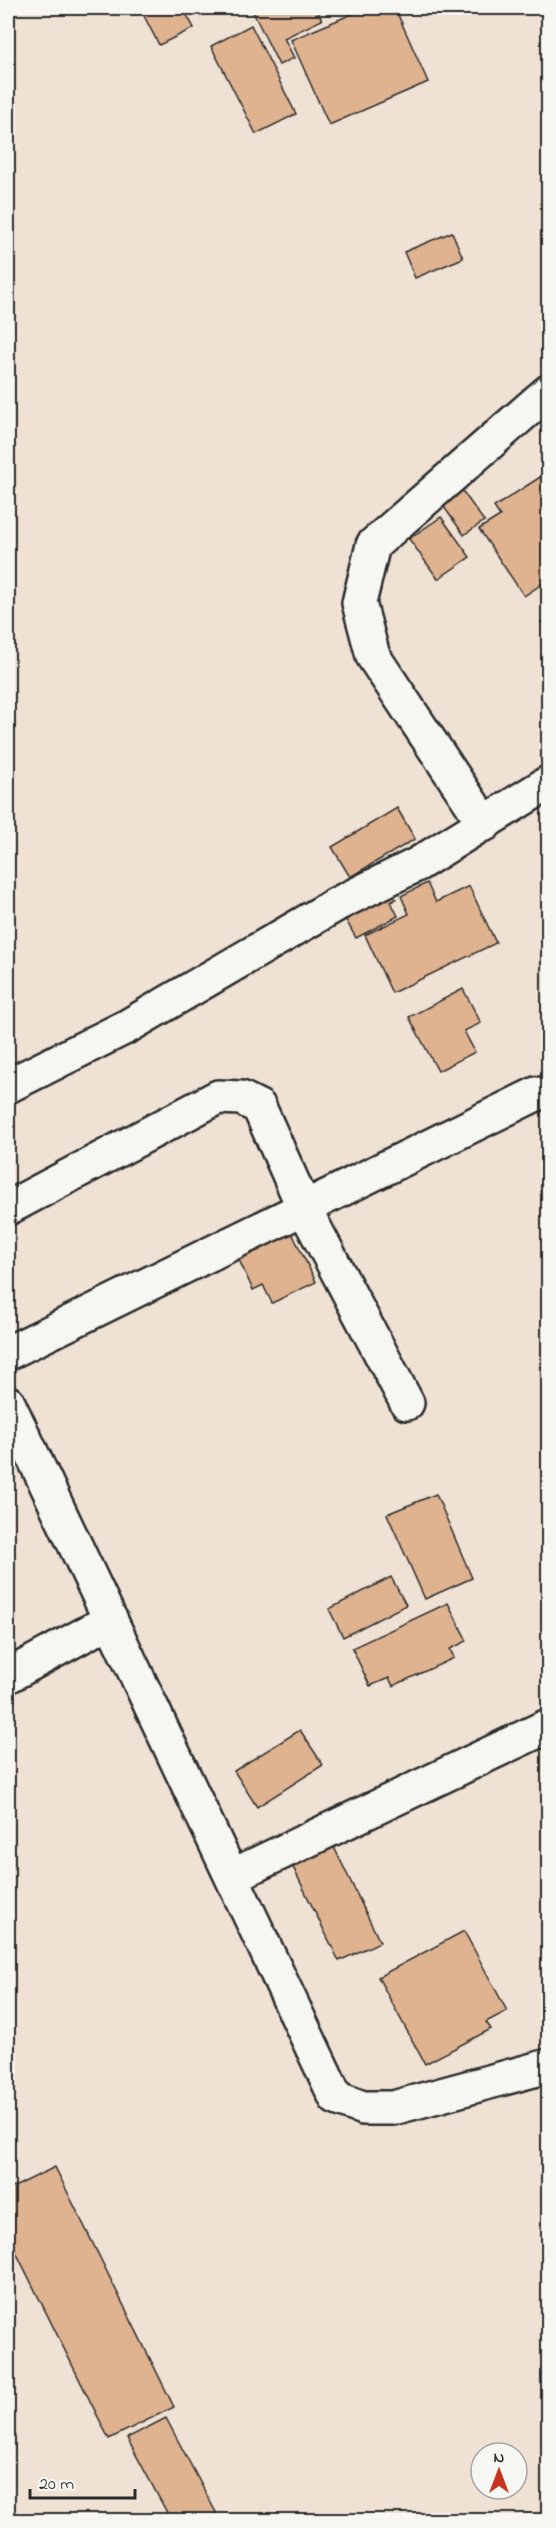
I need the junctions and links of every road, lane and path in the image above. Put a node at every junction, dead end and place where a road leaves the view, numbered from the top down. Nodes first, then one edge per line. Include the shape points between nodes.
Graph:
1 (549, 392) edge
2 (549, 783) edge
3 (485, 824) junction
4 (8, 1086) edge
5 (536, 1094) dead end
6 (8, 1208) edge
7 (304, 1208) junction
8 (8, 1353) edge
9 (8, 1403) edge
10 (407, 1403) dead end
11 (111, 1620) junction
12 (8, 1676) edge
13 (549, 1726) edge
14 (232, 1876) junction
15 (549, 2066) edge

1 - 3 street via 373,545 358,603 373,656
2 - 3 street
3 - 4 street via 418,864 337,904 128,1026
5 - 7 street
6 - 7 street via 218,1097 241,1098 259,1107
7 - 8 street
7 - 10 street
9 - 11 street
11 - 12 street
11 - 14 street
13 - 14 street
14 - 15 street via 336,2098 363,2108 393,2108

